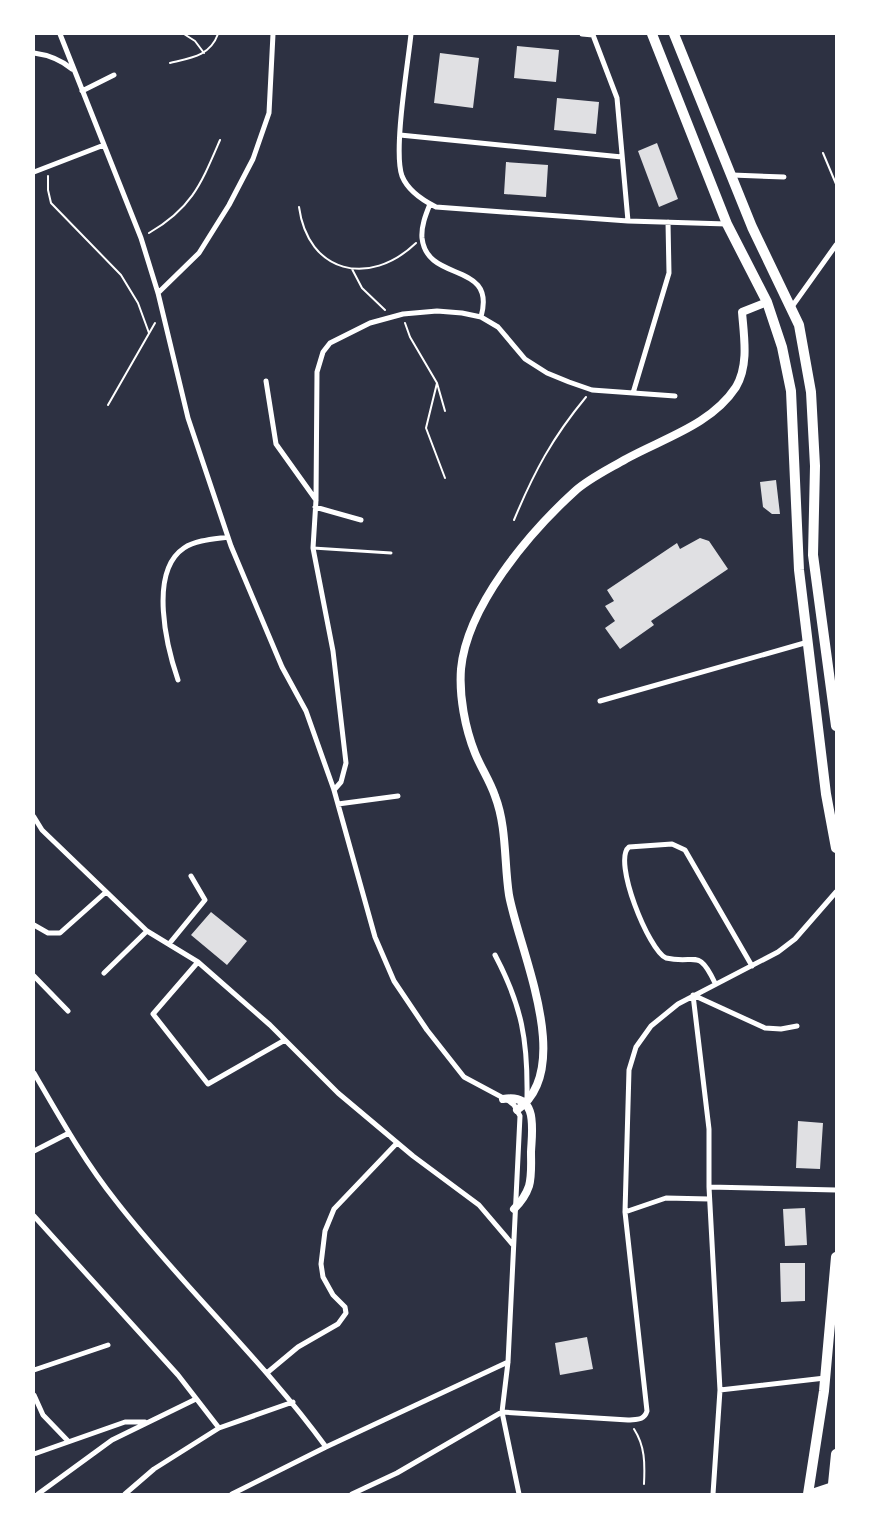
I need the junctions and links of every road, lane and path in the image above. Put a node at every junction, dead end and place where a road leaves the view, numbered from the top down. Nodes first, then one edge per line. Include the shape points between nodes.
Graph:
1 (60, 34) edge
2 (184, 34) edge
3 (218, 34) edge
4 (273, 34) edge
5 (411, 34) edge
6 (582, 34) edge
7 (652, 34) edge
8 (674, 34) edge
9 (204, 53) junction
10 (34, 54) edge
11 (170, 63) dead end
12 (73, 70) junction
13 (114, 75) dead end
14 (82, 92) junction
15 (400, 135) junction
16 (220, 140) dead end
17 (104, 145) junction
18 (823, 153) dead end
19 (622, 157) junction
20 (53, 164) junction
21 (34, 172) edge
22 (732, 175) junction
23 (784, 177) dead end
24 (836, 184) edge
25 (430, 204) junction
26 (298, 207) dead end
27 (628, 221) junction
28 (668, 222) junction
29 (728, 224) junction
30 (422, 237) junction
31 (141, 238) junction
32 (836, 245) edge
33 (352, 269) junction
34 (158, 293) junction
35 (767, 302) junction
36 (791, 308) junction
37 (403, 314) junction
38 (394, 316) junction
39 (481, 317) junction
40 (266, 381) dead end
41 (437, 383) junction
42 (592, 390) junction
43 (634, 393) junction
44 (675, 396) dead end
45 (108, 405) dead end
46 (444, 411) dead end
47 (445, 478) dead end
48 (316, 500) junction
49 (315, 507) junction
50 (361, 520) dead end
51 (514, 520) dead end
52 (228, 537) junction
53 (313, 548) junction
54 (390, 553) dead end
55 (808, 642) junction
56 (178, 680) dead end
57 (600, 701) dead end
58 (835, 710) edge
59 (836, 726) edge
60 (334, 790) junction
61 (398, 796) dead end
62 (338, 804) junction
63 (34, 817) edge
64 (836, 848) edge
65 (191, 876) dead end
66 (106, 892) junction
67 (836, 892) edge
68 (34, 926) edge
69 (147, 931) junction
70 (169, 944) junction
71 (495, 955) dead end
72 (198, 962) junction
73 (752, 966) junction
74 (104, 973) dead end
75 (34, 976) edge
76 (715, 983) junction
77 (693, 995) junction
78 (68, 1011) dead end
79 (797, 1026) dead end
80 (285, 1040) junction
81 (34, 1073) edge
82 (504, 1099) junction
83 (526, 1104) junction
84 (517, 1110) junction
85 (69, 1133) junction
86 (397, 1143) junction
87 (34, 1151) edge
88 (708, 1187) junction
89 (836, 1190) edge
90 (709, 1198) junction
91 (514, 1209) junction
92 (624, 1212) junction
93 (34, 1216) edge
94 (513, 1245) junction
95 (836, 1258) edge
96 (108, 1346) dead end
97 (508, 1362) junction
98 (34, 1370) edge
99 (268, 1372) junction
100 (825, 1378) junction
101 (720, 1390) junction
102 (34, 1395) edge
103 (196, 1399) junction
104 (293, 1402) junction
105 (502, 1412) junction
106 (628, 1420) junction
107 (147, 1422) junction
108 (219, 1428) junction
109 (68, 1442) junction
110 (326, 1447) junction
111 (34, 1454) edge
112 (836, 1454) edge
113 (644, 1484) dead end
114 (245, 1488) junction
115 (834, 1489) edge
116 (38, 1494) edge
117 (125, 1494) edge
118 (232, 1494) edge
119 (248, 1494) edge
120 (352, 1494) edge
121 (519, 1494) edge
122 (713, 1494) edge
123 (808, 1494) edge
124 (812, 1494) edge

1 - 12 street
2 - 9 path via 195,41
3 - 9 path via 214,45
4 - 34 street via 269,113 253,160 199,253
5 - 15 street
6 - 19 street via 593,35 617,98
7 - 29 main road
8 - 22 main road
9 - 11 path
10 - 12 street via 49,55
12 - 14 street
13 - 14 street
14 - 17 street
15 - 19 street
15 - 25 street via 403,177 408,187
16 - 31 path via 200,188 186,206
17 - 20 street
17 - 31 street
18 - 24 path
19 - 27 street
20 - 21 street
20 - 45 path via 48,177 52,203 121,275 138,302 149,333
22 - 23 street
22 - 36 main road
25 - 27 street
25 - 30 street
26 - 33 path via 301,226 310,243 325,256
27 - 28 street
28 - 29 street
28 - 43 street via 669,273
29 - 35 main road
30 - 33 path via 405,253 384,264 372,269
30 - 39 street via 425,250 434,262 475,282 484,298
31 - 34 street
32 - 36 street
33 - 38 path via 376,304
34 - 52 street via 188,418
35 - 55 main road via 782,347 791,391 799,570
35 - 83 street via 742,312 744,367 737,385 721,405 683,432 627,458 576,491 529,540 494,587 471,628 461,669 464,712 475,752 496,798 505,846 509,895 540,1016 544,1053 539,1080
36 - 58 main road via 799,325 811,392 813,555
37 - 38 street
37 - 39 street via 437,310
37 - 41 path via 410,337
38 - 48 street via 370,323 330,343 318,362
39 - 42 street via 498,327 525,359 547,373
40 - 48 street via 276,444
41 - 46 path
41 - 47 path via 426,428
42 - 43 street
42 - 51 path via 561,427 534,472
43 - 44 street
48 - 49 street
49 - 50 street
49 - 53 street
52 - 56 street via 184,548 170,564 164,591 164,624
52 - 60 street via 282,667 306,711
53 - 54 lane
53 - 60 street via 333,651 346,763 341,782
55 - 57 street
55 - 64 main road via 826,794
58 - 59 main road
60 - 62 street
61 - 62 street
62 - 82 street via 375,937 394,981 464,1077
63 - 66 street via 42,830
65 - 70 street via 206,900
66 - 68 street via 60,933 48,933
66 - 69 street
67 - 73 street via 795,939
69 - 70 street
69 - 74 street
70 - 72 street
71 - 83 street via 511,986 523,1025 528,1064
72 - 80 street
72 - 80 street via 153,1014 208,1084
73 - 76 street
73 - 76 street via 685,850 672,844 629,847 624,855 627,882 658,954 670,959 691,958 702,962
75 - 78 street
76 - 77 street
77 - 79 street via 765,1028
77 - 88 street via 709,1129
77 - 92 street via 651,1026 636,1047 629,1070
80 - 86 street via 338,1093
81 - 85 street
82 - 83 street via 516,1098
82 - 84 street
83 - 84 street
83 - 91 street via 532,1114 531,1175 526,1193
84 - 91 street via 520,1123
85 - 87 street
85 - 99 street via 115,1200 165,1260
86 - 94 street via 479,1206
86 - 99 street via 334,1209 326,1231 321,1264 323,1277 333,1295 345,1307 343,1320 298,1346
88 - 89 street
88 - 90 street
90 - 92 street via 666,1198
90 - 101 street
91 - 94 street
92 - 106 street via 648,1411 642,1419
93 - 103 street
94 - 97 street
95 - 100 main road
96 - 98 street
97 - 105 street
97 - 110 street
99 - 104 street
100 - 101 street
100 - 123 main road
101 - 122 street
102 - 109 street via 43,1415
103 - 107 street
103 - 108 street
104 - 108 street
104 - 110 street
105 - 106 street
105 - 120 street via 396,1473
105 - 121 street
106 - 113 path via 640,1438 645,1459
107 - 109 street via 125,1422
107 - 116 street via 112,1440
108 - 117 street via 154,1469
109 - 111 street
110 - 114 street
112 - 115 main road
114 - 118 street
114 - 119 lane
115 - 124 main road

